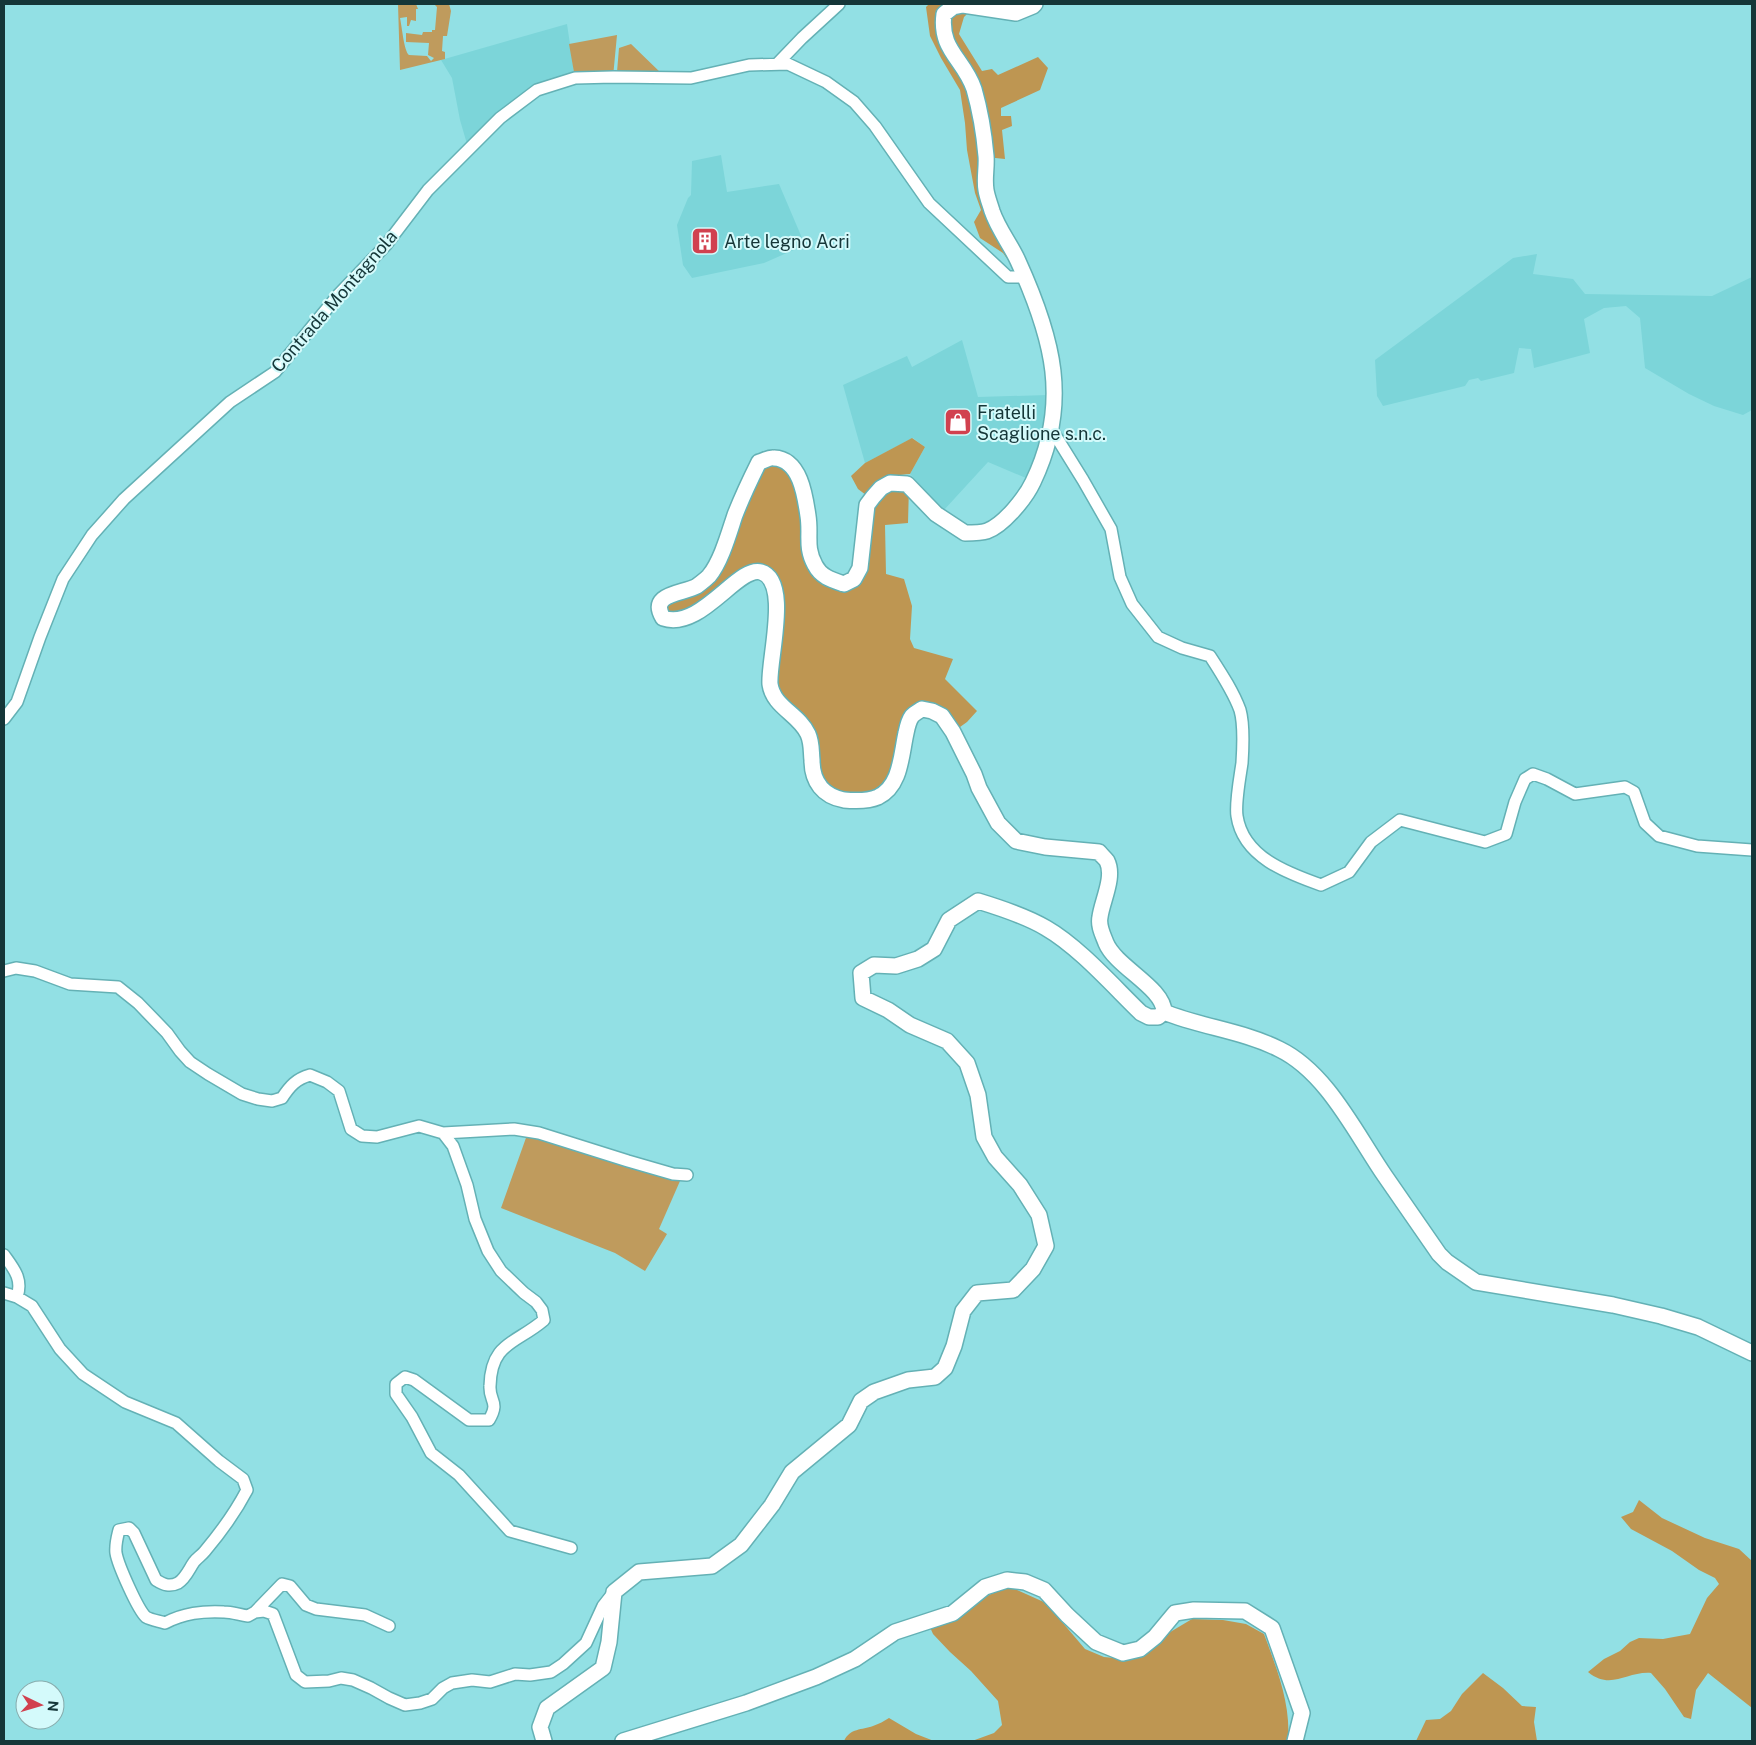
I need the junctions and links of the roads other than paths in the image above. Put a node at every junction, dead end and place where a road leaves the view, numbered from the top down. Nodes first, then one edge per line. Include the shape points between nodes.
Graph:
1 (839, 4) edge
2 (1035, 4) edge
3 (777, 64) junction
4 (1024, 277) junction
5 (1052, 430) junction
6 (4, 719) edge
7 (1752, 850) edge
8 (4, 972) edge
9 (1164, 1012) junction
10 (443, 1133) junction
11 (686, 1175) dead end
12 (4, 1255) edge
13 (4, 1293) edge
14 (17, 1297) junction
15 (1752, 1353) edge
16 (571, 1548) dead end
17 (614, 1592) junction
18 (255, 1612) junction
19 (389, 1626) dead end
20 (544, 1741) edge
21 (623, 1741) edge
22 (1295, 1741) edge

1 - 3 street
2 - 4 main road via 1016,12 963,5 953,7 944,14 943,25 945,39 973,87 986,157 986,188 993,214
3 - 4 street, Contrada Montagnola via 788,64 826,82 854,102 875,126 929,203 1008,277
3 - 6 street, Contrada Montagnola via 749,64 691,78 575,78 537,90 500,118 428,190 386,245 339,294 275,372 230,402 124,499 92,535 63,579 17,702
4 - 5 main road via 1046,334 1055,386
5 - 7 street via 1111,529 1120,577 1132,604 1158,637 1210,656 1226,682 1240,711 1243,746 1237,816 1243,835 1258,855 1291,875 1321,885 1349,872 1371,842 1400,820 1484,842 1506,834 1525,779 1533,774 1575,794 1625,786 1634,792 1644,823 1659,836 1697,846
5 - 9 main road via 1044,460 1028,492 1002,521 988,531 965,533 936,514 907,484 890,483 881,488 867,505 860,568 854,579 844,584 827,578 816,566 808,546 809,518 799,476 786,461 772,457 759,462 744,490 710,575 697,586 663,598 659,612 662,618 670,621 678,619 709,606 751,572 761,572 769,577 775,592 777,613 770,686 775,699 797,718 808,734 815,779 822,790 832,797 847,800 864,800 887,791 895,780 912,716 922,709 942,716 998,824 1016,841 1099,852 1107,861 1109,881 1100,918 1101,931 1119,960 1158,996
8 - 10 street via 16,968 35,971 70,984 118,987 167,1033 190,1062 242,1094 272,1101 282,1098 299,1078 310,1075 339,1091 351,1129 362,1136 377,1137 418,1126
9 - 15 main road via 1256,1040 1297,1060 1339,1108 1439,1254 1476,1282 1661,1316 1698,1327
9 - 17 main road via 1158,1017 1141,1013 1064,940 1045,927 978,900 949,920 934,949 918,959 896,966 874,965 861,973 863,998 910,1025 947,1040 967,1063 978,1095 984,1137 995,1157 1039,1215 1046,1246 1033,1269 1013,1290 977,1293 963,1311 945,1368 935,1378 908,1380 874,1392 861,1401 849,1425 792,1472 772,1505 741,1545 712,1566 639,1572
10 - 11 street via 514,1129 539,1133 672,1174
10 - 16 street via 453,1146 468,1185 475,1219 488,1252 501,1271 536,1302 544,1320 502,1348 497,1355 489,1389 495,1410 489,1420 469,1420 414,1380 404,1377 396,1384 396,1394 431,1453 459,1475 510,1531
12 - 14 street via 20,1286
13 - 14 street
14 - 18 street via 32,1306 60,1349 83,1374 125,1402 176,1423 243,1478 247,1490 239,1505 180,1582 163,1585 156,1580 134,1533 129,1528 119,1530 115,1551 118,1564 139,1609 148,1618 165,1623 188,1614 225,1612 248,1616
17 - 18 street via 586,1643 551,1672 515,1674 490,1682 452,1683 432,1699 405,1705 353,1680 305,1682 296,1675 273,1614
17 - 20 main road via 603,1668 547,1708 540,1727
18 - 19 street via 282,1584 290,1586 306,1605 316,1609 365,1615
21 - 22 main road via 816,1678 855,1659 895,1632 952,1613 985,1587 1007,1580 1025,1582 1044,1590 1096,1642 1123,1653 1140,1649 1175,1613 1245,1611 1272,1628 1302,1713

